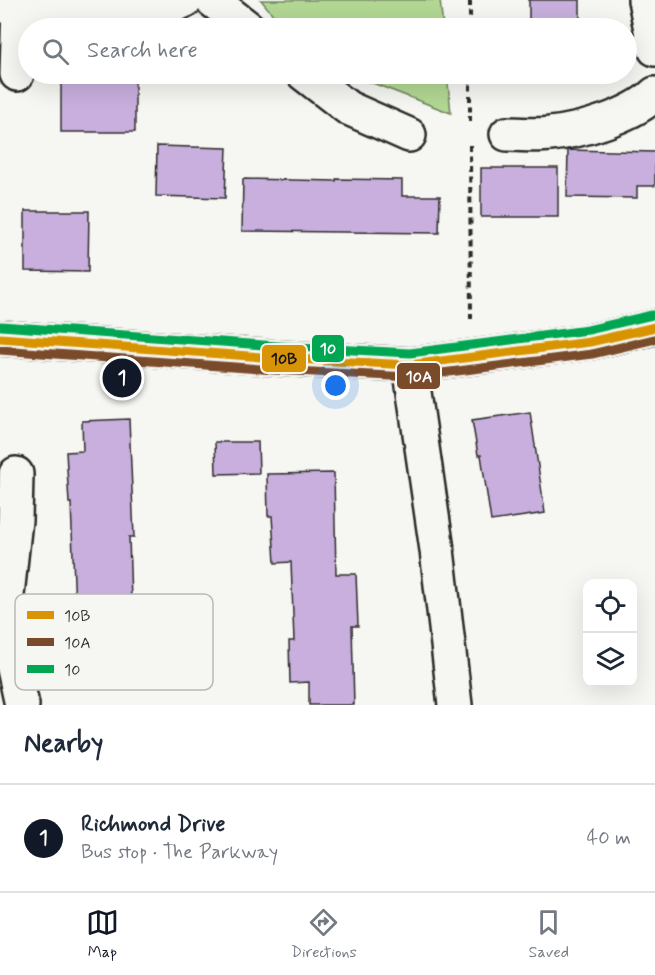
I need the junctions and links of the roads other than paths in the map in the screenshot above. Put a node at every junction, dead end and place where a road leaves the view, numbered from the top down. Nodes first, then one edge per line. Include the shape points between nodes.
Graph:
1 (186, 0) edge
2 (212, 0) edge
3 (645, 0) edge
4 (9, 6) edge
5 (235, 18) edge
6 (655, 48) edge
7 (17, 74) dead end
8 (317, 84) edge
9 (655, 94) edge
10 (507, 134) dead end
11 (409, 135) dead end
12 (655, 327) edge
13 (0, 338) edge
14 (410, 365) junction
15 (16, 474) dead end
16 (2, 623) edge
17 (15, 676) edge
18 (18, 690) edge
19 (22, 705) edge
20 (455, 705) edge

1 - 4 street via 175,5
2 - 5 street
3 - 6 street
4 - 7 street
8 - 11 street via 348,108
9 - 10 street via 645,103 576,129 549,135
12 - 14 street via 590,342
13 - 14 street
14 - 20 street
15 - 16 street via 12,549
16 - 17 street
18 - 19 street

